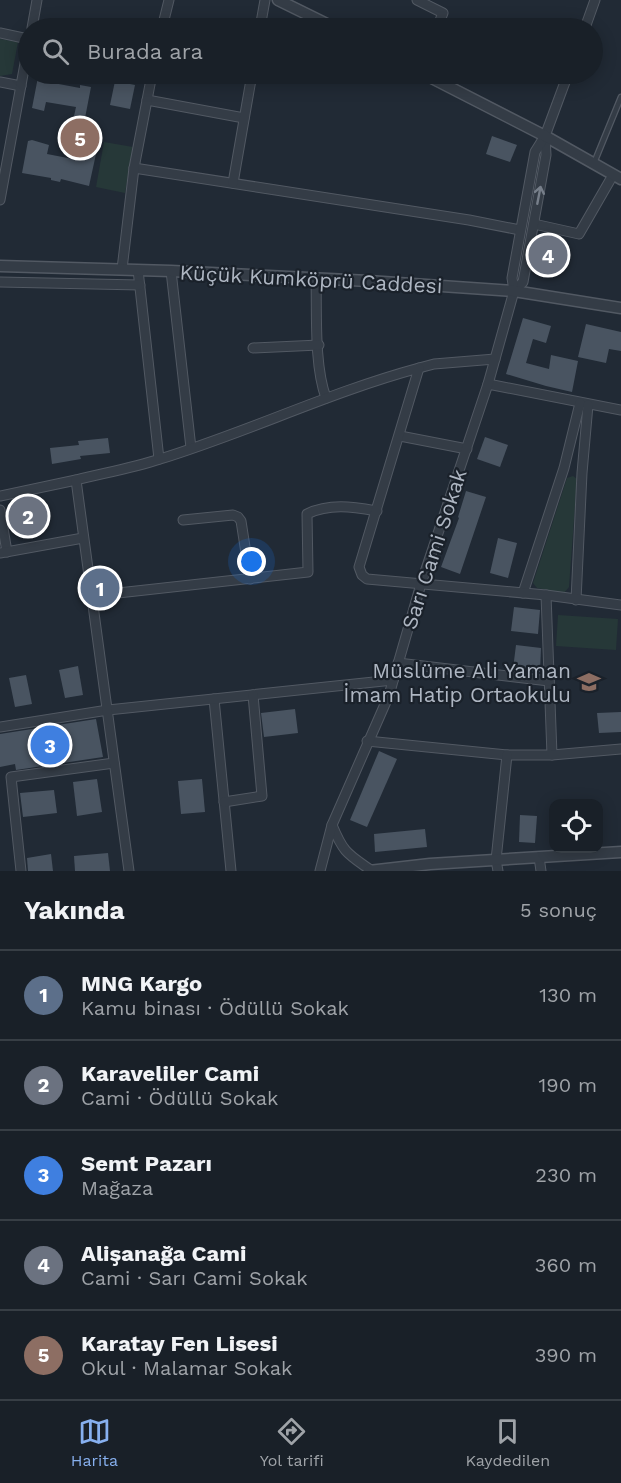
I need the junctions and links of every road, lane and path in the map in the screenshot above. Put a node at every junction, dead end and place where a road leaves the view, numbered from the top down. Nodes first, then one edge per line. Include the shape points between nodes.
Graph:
1 (37, 0) edge
2 (169, 0) edge
3 (265, 0) edge
4 (278, 0) edge
5 (417, 0) edge
6 (595, 0) edge
7 (34, 18) edge
8 (164, 18) edge
9 (262, 18) edge
10 (315, 18) edge
11 (441, 18) edge
12 (589, 18) edge
13 (0, 33) edge
14 (18, 37) edge
15 (0, 82) edge
16 (150, 84) edge
17 (250, 84) edge
18 (444, 84) edge
19 (564, 84) edge
20 (21, 86) joint
21 (621, 97) edge
22 (147, 100) junction
23 (244, 118) junction
24 (545, 136) junction
25 (594, 163) junction
26 (134, 168) junction
27 (617, 177) edge
28 (233, 183) junction
29 (0, 200) edge
30 (534, 224) junction
31 (520, 230) junction
32 (0, 266) edge
33 (122, 269) junction
34 (138, 270) junction
35 (171, 271) junction
36 (316, 278) junction
37 (0, 282) edge
38 (140, 285) junction
39 (514, 291) junction
40 (621, 308) edge
41 (318, 345) junction
42 (253, 348) dead end
43 (495, 359) junction
44 (419, 368) junction
45 (488, 384) junction
46 (326, 398) junction
47 (584, 404) junction
48 (621, 410) edge
49 (400, 436) junction
50 (191, 448) junction
51 (467, 449) junction
52 (159, 459) junction
53 (564, 468) junction
54 (582, 473) junction
55 (76, 480) junction
56 (0, 496) edge
57 (0, 510) edge
58 (377, 511) junction
59 (183, 520) dead end
60 (2, 532) edge
61 (83, 538) junction
62 (4, 553) edge
63 (250, 579) junction
64 (421, 584) junction
65 (523, 593) junction
66 (546, 595) junction
67 (91, 596) junction
68 (576, 600) junction
69 (621, 605) edge
70 (398, 663) junction
71 (393, 680) junction
72 (549, 681) junction
73 (253, 695) junction
74 (214, 699) junction
75 (108, 710) junction
76 (0, 727) edge
77 (367, 741) junction
78 (621, 749) edge
79 (552, 754) junction
80 (507, 755) junction
81 (114, 763) junction
82 (0, 772) edge
83 (11, 777) junction
84 (224, 802) junction
85 (332, 825) junction
86 (621, 852) edge
87 (539, 857) junction
88 (497, 865) edge
89 (21, 871) edge
90 (129, 871) edge
91 (231, 871) edge
92 (320, 871) edge
93 (371, 871) edge
94 (542, 871) edge

1 - 7 street
2 - 8 street
3 - 9 street
4 - 10 street
5 - 11 street via 443,13
6 - 12 street
13 - 14 street
15 - 20 street
16 - 22 street
17 - 23 street
18 - 24 street
19 - 24 street, Sarı Cami Sokak
20 - 29 street
21 - 25 lane
22 - 23 street
22 - 26 street
23 - 28 street
24 - 25 street
30 -> 24 street, Sarı Cami Sokak via 546,155
24 - 31 street, Sarı Cami Sokak via 535,152
25 - 27 street
26 - 28 street
26 - 33 street
27 - 30 street via 579,234
28 - 31 street
30 - 39 street, Sarı Cami Sokak via 522,282
31 - 39 street, Sarı Cami Sokak via 512,278
32 - 33 street, Küçük Kumköprü Caddesi
33 - 34 street, Küçük Kumköprü Caddesi
34 - 35 street, Küçük Kumköprü Caddesi
34 - 38 street
35 - 36 street, Küçük Kumköprü Caddesi
35 - 50 street
36 - 39 street, Küçük Kumköprü Caddesi
36 - 41 street
37 - 38 street
38 - 52 street
39 - 40 street, Küçük Kumköprü Caddesi
39 - 43 street, Sarı Cami Sokak
41 - 42 street
41 - 46 street
43 - 44 street
43 - 45 street, Sarı Cami Sokak
44 - 46 street
44 - 49 street
45 - 47 street
45 - 51 street, Sarı Cami Sokak
46 - 50 street
47 - 48 street
47 - 53 street
47 - 54 street
49 - 51 street
49 - 58 street
50 - 52 street
51 - 64 street, Sarı Cami Sokak
52 - 55 street
53 - 54 street
53 - 65 street
54 - 68 street
55 - 56 street
55 - 61 street
57 - 60 street
58 - 63 street via 347,506 318,508 307,514 308,572
58 - 64 street via 359,567 362,575 368,579
59 - 63 street via 233,514 238,517
60 - 62 street
61 - 62 street
61 - 67 street
63 - 67 street
64 - 65 street
64 - 70 street, Sarı Cami Sokak
65 - 66 street
66 - 68 street
66 - 72 street
67 - 75 street
68 - 69 street
70 - 71 street, Sarı Cami Sokak
70 - 72 street
71 - 73 street
71 - 77 street, Sarı Cami Sokak
72 - 79 street
73 - 74 street
73 - 84 street via 262,796
74 - 75 street
74 - 84 street
75 - 76 street
75 - 81 street
77 - 80 street
77 - 85 street, Sarı Cami Sokak
78 - 79 street
79 - 80 street
80 - 88 street
81 - 83 street
81 - 90 street
82 - 83 street
83 - 89 street
84 - 91 street
85 - 92 street, Sarı Cami Sokak
85 - 93 street via 340,845
86 - 87 street
87 - 88 street
87 - 94 street
88 - 93 street

